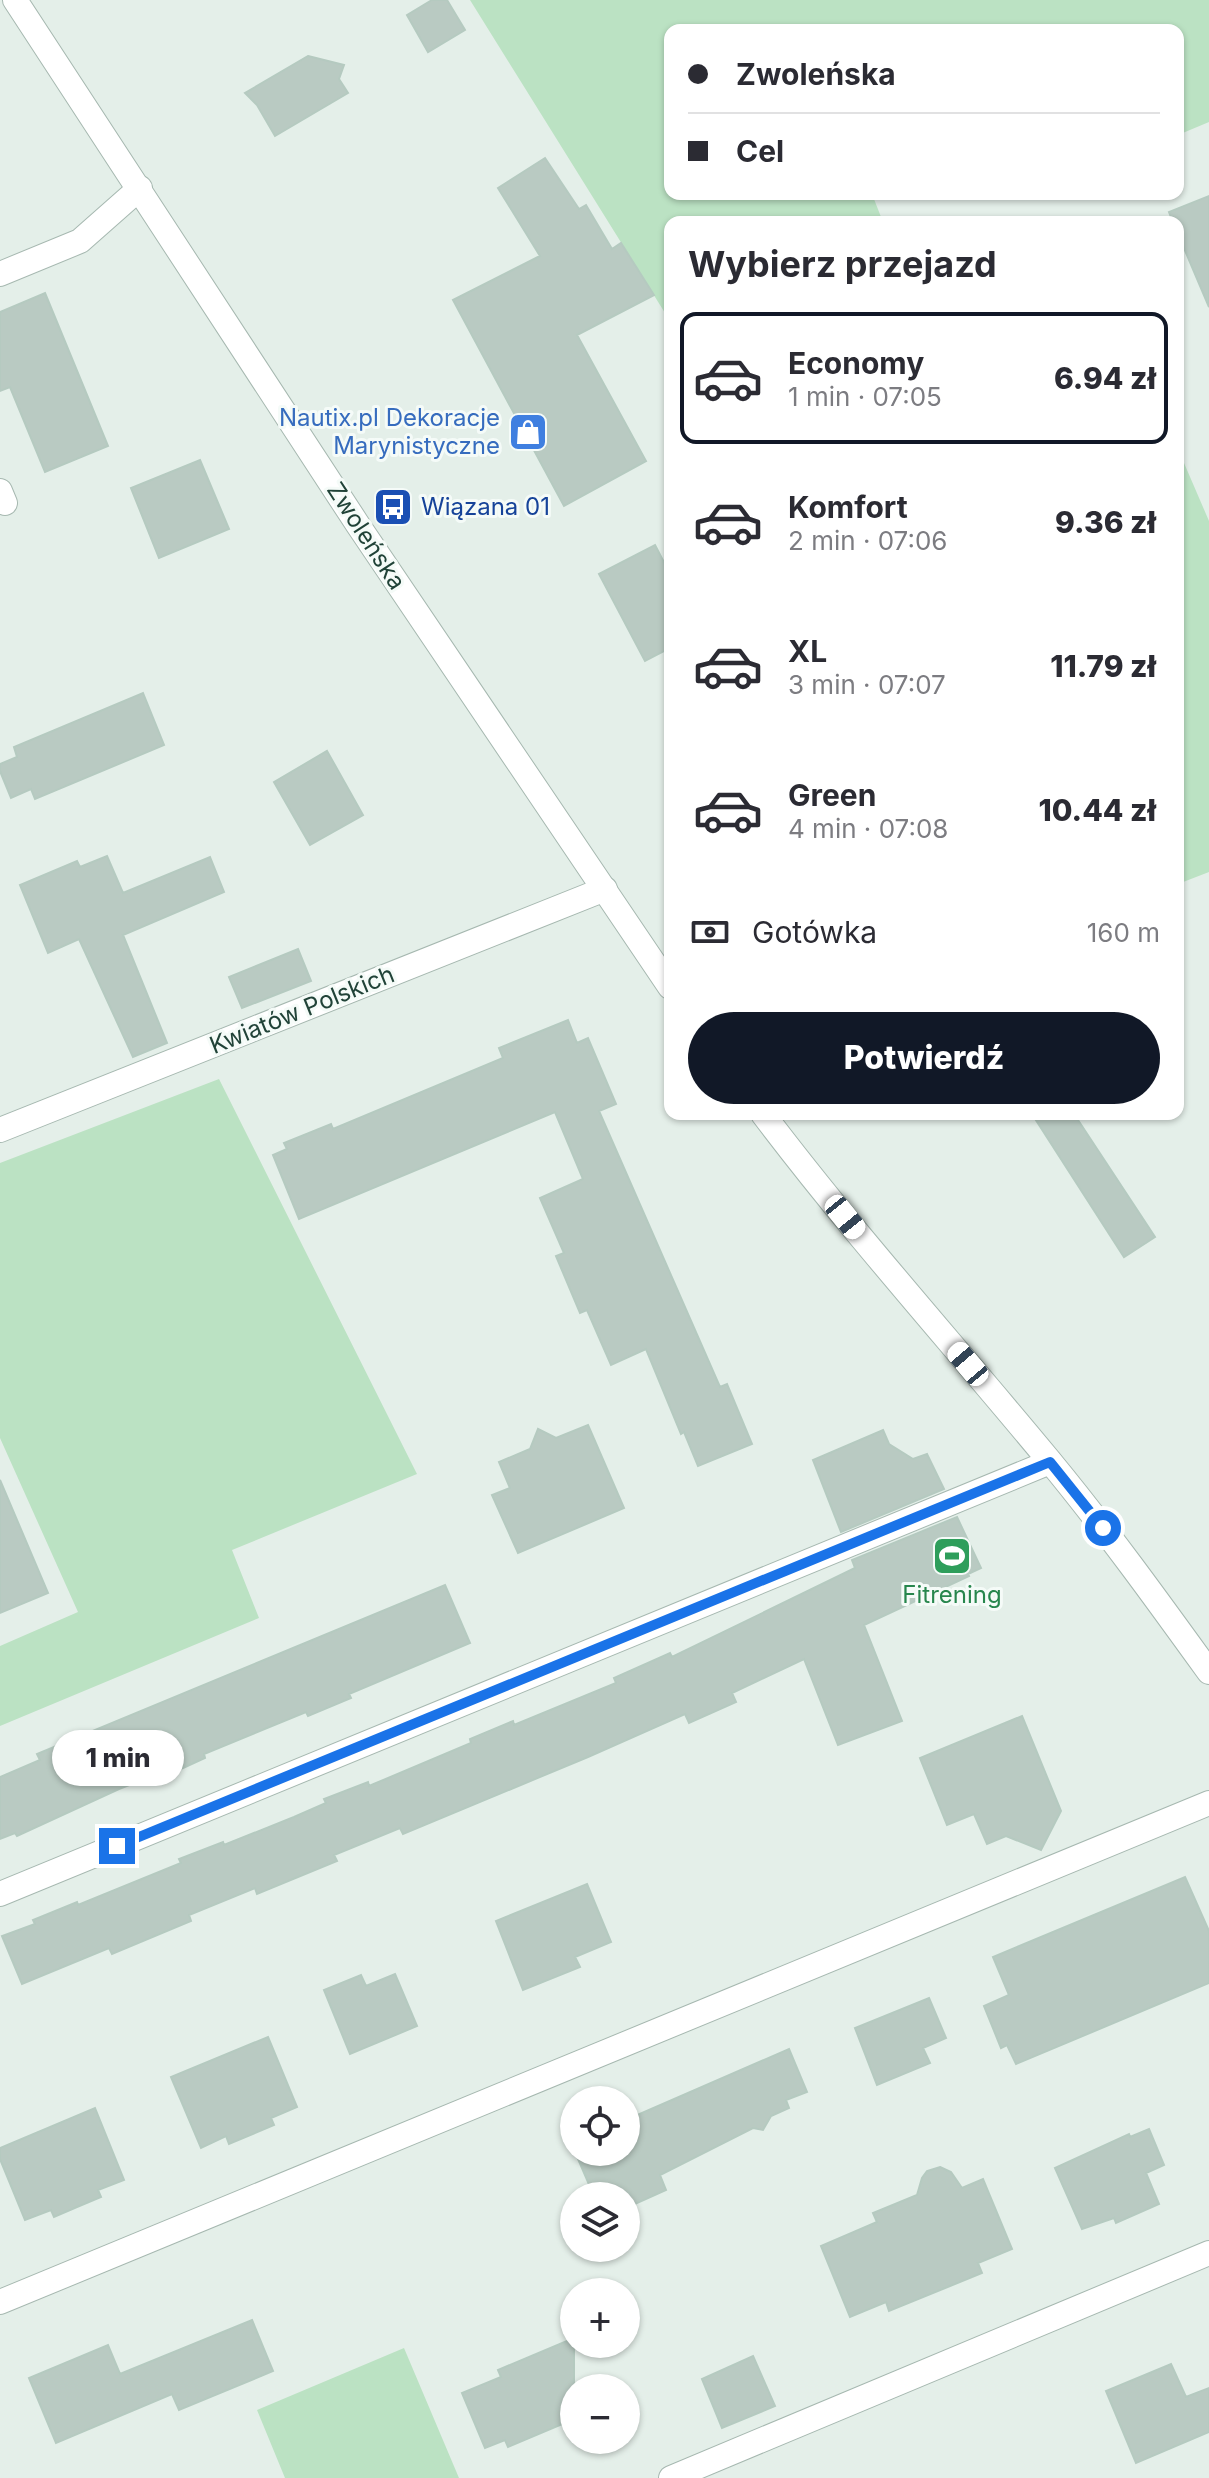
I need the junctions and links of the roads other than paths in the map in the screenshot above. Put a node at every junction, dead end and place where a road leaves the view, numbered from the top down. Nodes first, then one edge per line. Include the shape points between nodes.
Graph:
1 (15, 0) edge
2 (140, 188) junction
3 (0, 274) edge
4 (605, 889) junction
5 (664, 978) edge
6 (768, 1120) edge
7 (0, 1130) edge
8 (1050, 1462) junction
9 (1209, 1672) edge
10 (1209, 1803) edge
11 (0, 1894) edge
12 (1209, 2253) edge
13 (0, 2302) edge
14 (671, 2478) edge

1 - 2 street, Zwoleńska
2 - 3 street via 80,241
2 - 4 street, Zwoleńska via 358,525
4 - 5 street, Zwoleńska
4 - 7 street, Kwiatów Polskich
6 - 8 street
8 - 9 street
8 - 11 street
10 - 13 street
12 - 14 street

